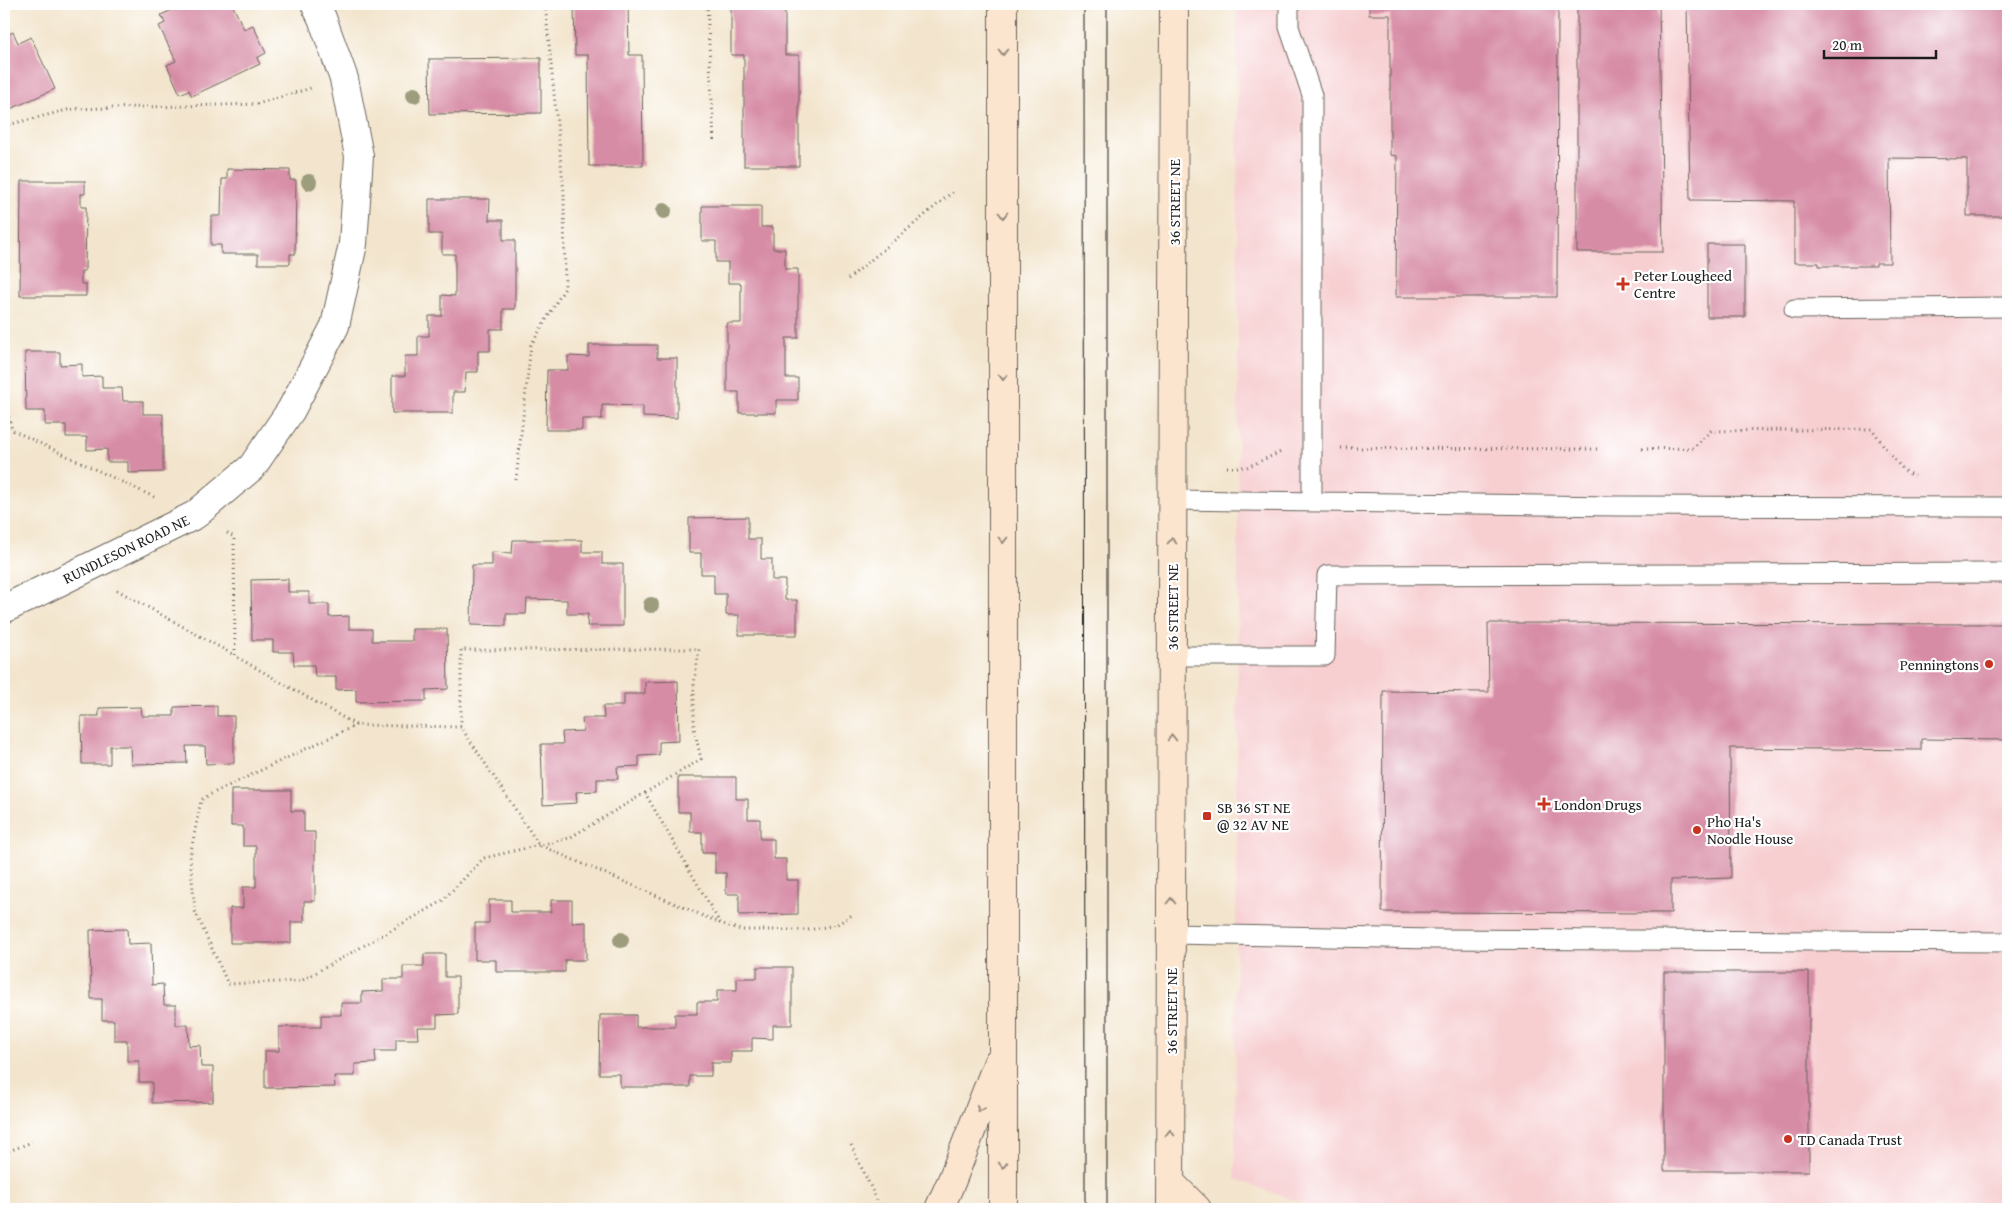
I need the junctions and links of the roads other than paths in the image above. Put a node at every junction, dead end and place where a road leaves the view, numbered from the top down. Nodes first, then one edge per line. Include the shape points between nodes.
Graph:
1 (314, 4) edge
2 (1003, 4) edge
3 (1174, 4) edge
4 (1289, 4) edge
5 (2008, 307) edge
6 (1794, 309) dead end
7 (1173, 500) junction
8 (1312, 502) junction
9 (2008, 507) edge
10 (2008, 573) edge
11 (4, 609) edge
12 (1172, 656) junction
13 (1171, 934) junction
14 (2008, 942) edge
15 (1004, 1047) junction
16 (1170, 1182) junction
17 (939, 1209) edge
18 (1004, 1209) edge
19 (1170, 1209) edge
20 (1197, 1209) edge

1 - 11 street, RUNDLESON ROAD NE via 344,78 359,156 353,244 335,326 291,410 252,467 194,515
2 -> 15 main road
3 - 7 main road, 36 STREET NE
4 - 8 lane via 1289,26 1312,95
5 - 6 lane
7 - 8 lane
12 -> 7 main road, 36 STREET NE
8 - 9 lane
10 - 12 lane via 1327,576 1325,656
13 -> 12 main road, 36 STREET NE
13 - 14 lane
16 -> 13 main road, 36 STREET NE
15 -> 17 main road
15 -> 18 main road
16 - 19 main road, 36 STREET NE
16 - 20 main road

